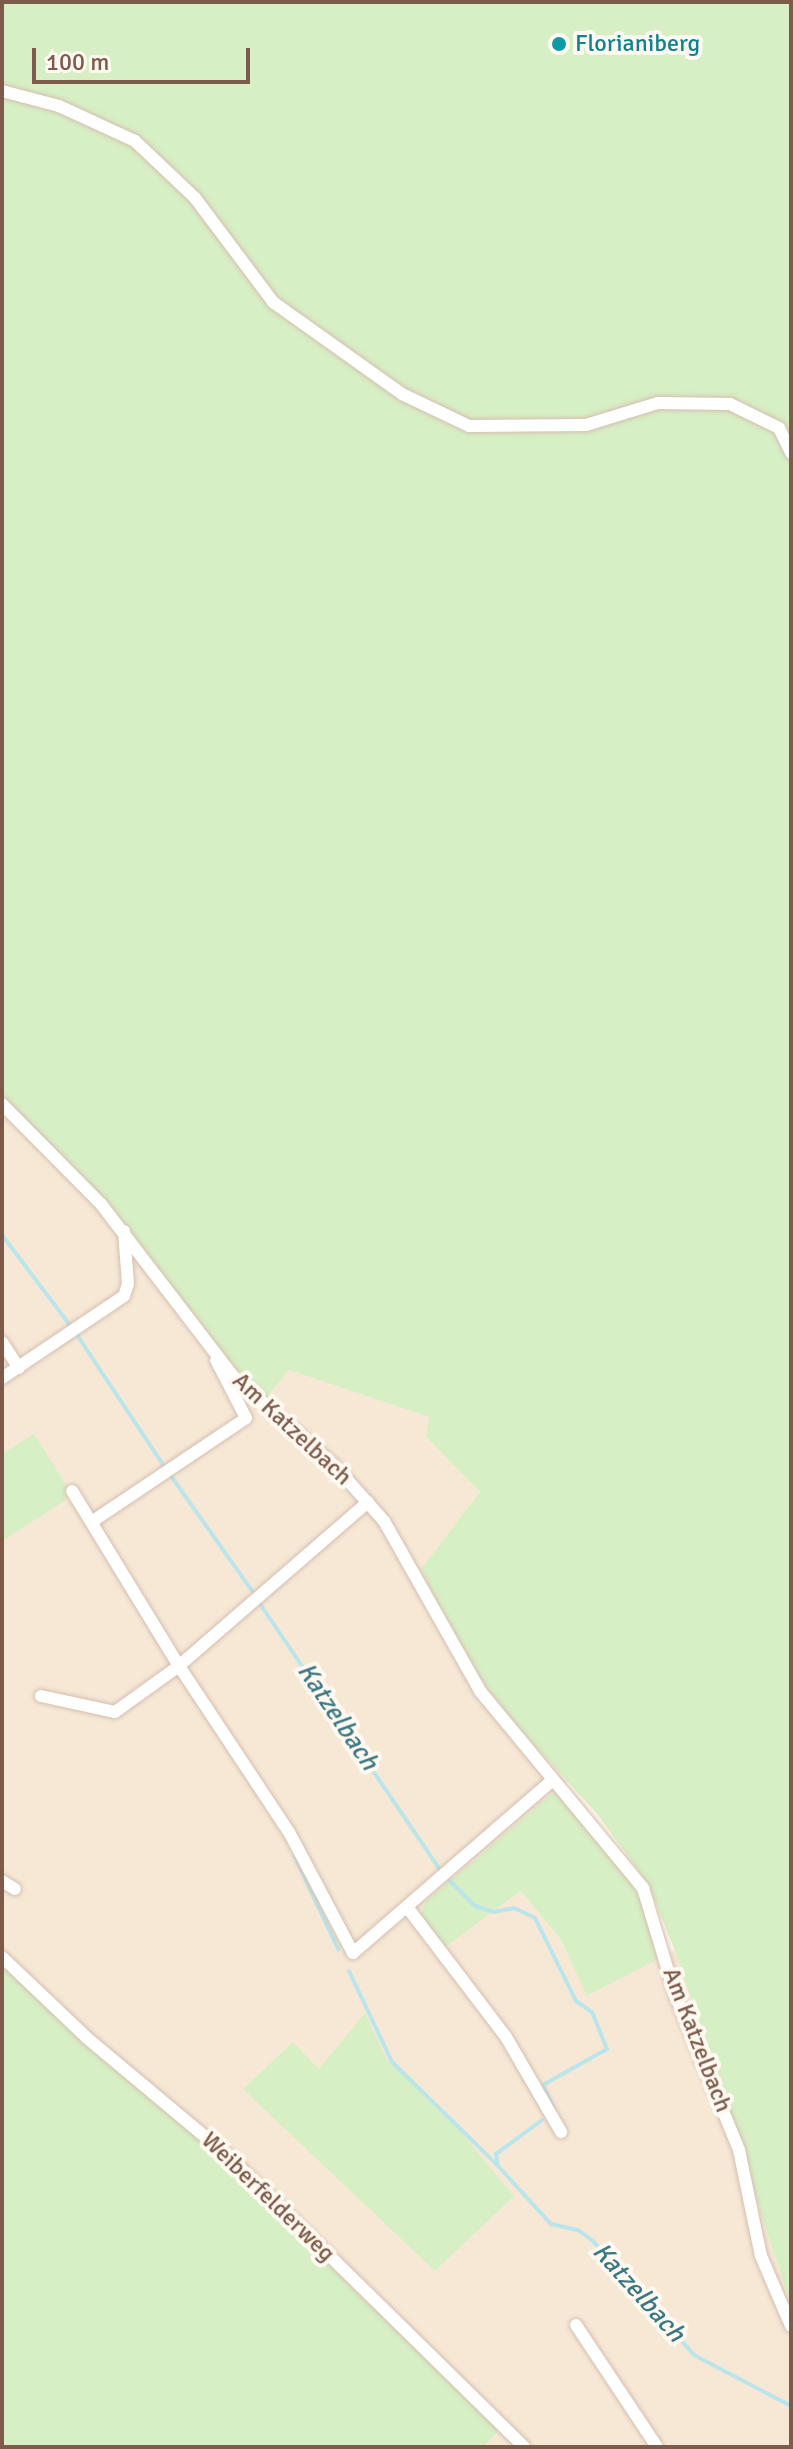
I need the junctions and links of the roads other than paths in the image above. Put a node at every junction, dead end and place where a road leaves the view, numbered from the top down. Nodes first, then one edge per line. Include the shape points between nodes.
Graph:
1 (2, 91) edge
2 (791, 453) edge
3 (2, 1104) edge
4 (124, 1231) junction
5 (2, 1342) edge
6 (216, 1357) junction
7 (19, 1368) junction
8 (2, 1378) edge
9 (72, 1491) dead end
10 (368, 1502) junction
11 (93, 1521) junction
12 (179, 1666) junction
13 (41, 1696) dead end
14 (553, 1780) junction
15 (2, 1881) edge
16 (15, 1889) dead end
17 (407, 1907) junction
18 (2, 1957) edge
19 (561, 2132) dead end
20 (576, 2325) dead end
21 (791, 2326) edge
22 (524, 2447) edge
23 (657, 2447) edge

1 - 2 street via 59,106 135,141 195,198 273,302 402,394 469,426 586,425 658,403 730,404 779,428
3 - 4 street, Am Katzelbach
4 - 6 street, Am Katzelbach
4 - 7 street via 124,1296
5 - 7 street
6 - 10 street, Am Katzelbach
6 - 11 street, Am Katzelbach via 216,1368 246,1418
7 - 8 street
9 - 11 street
10 - 12 street, Am Katzelbach
10 - 14 street, Am Katzelbach via 384,1521 457,1658
11 - 12 street
12 - 13 street, Am Katzelbach via 115,1712
12 - 17 street via 289,1832 353,1953
14 - 17 street
14 - 21 street, Am Katzelbach via 643,1888 676,1997 739,2150 761,2256
15 - 16 street
17 - 19 street via 512,2045
18 - 22 street, Weiberfelderweg via 87,2038 228,2156
20 - 23 street

